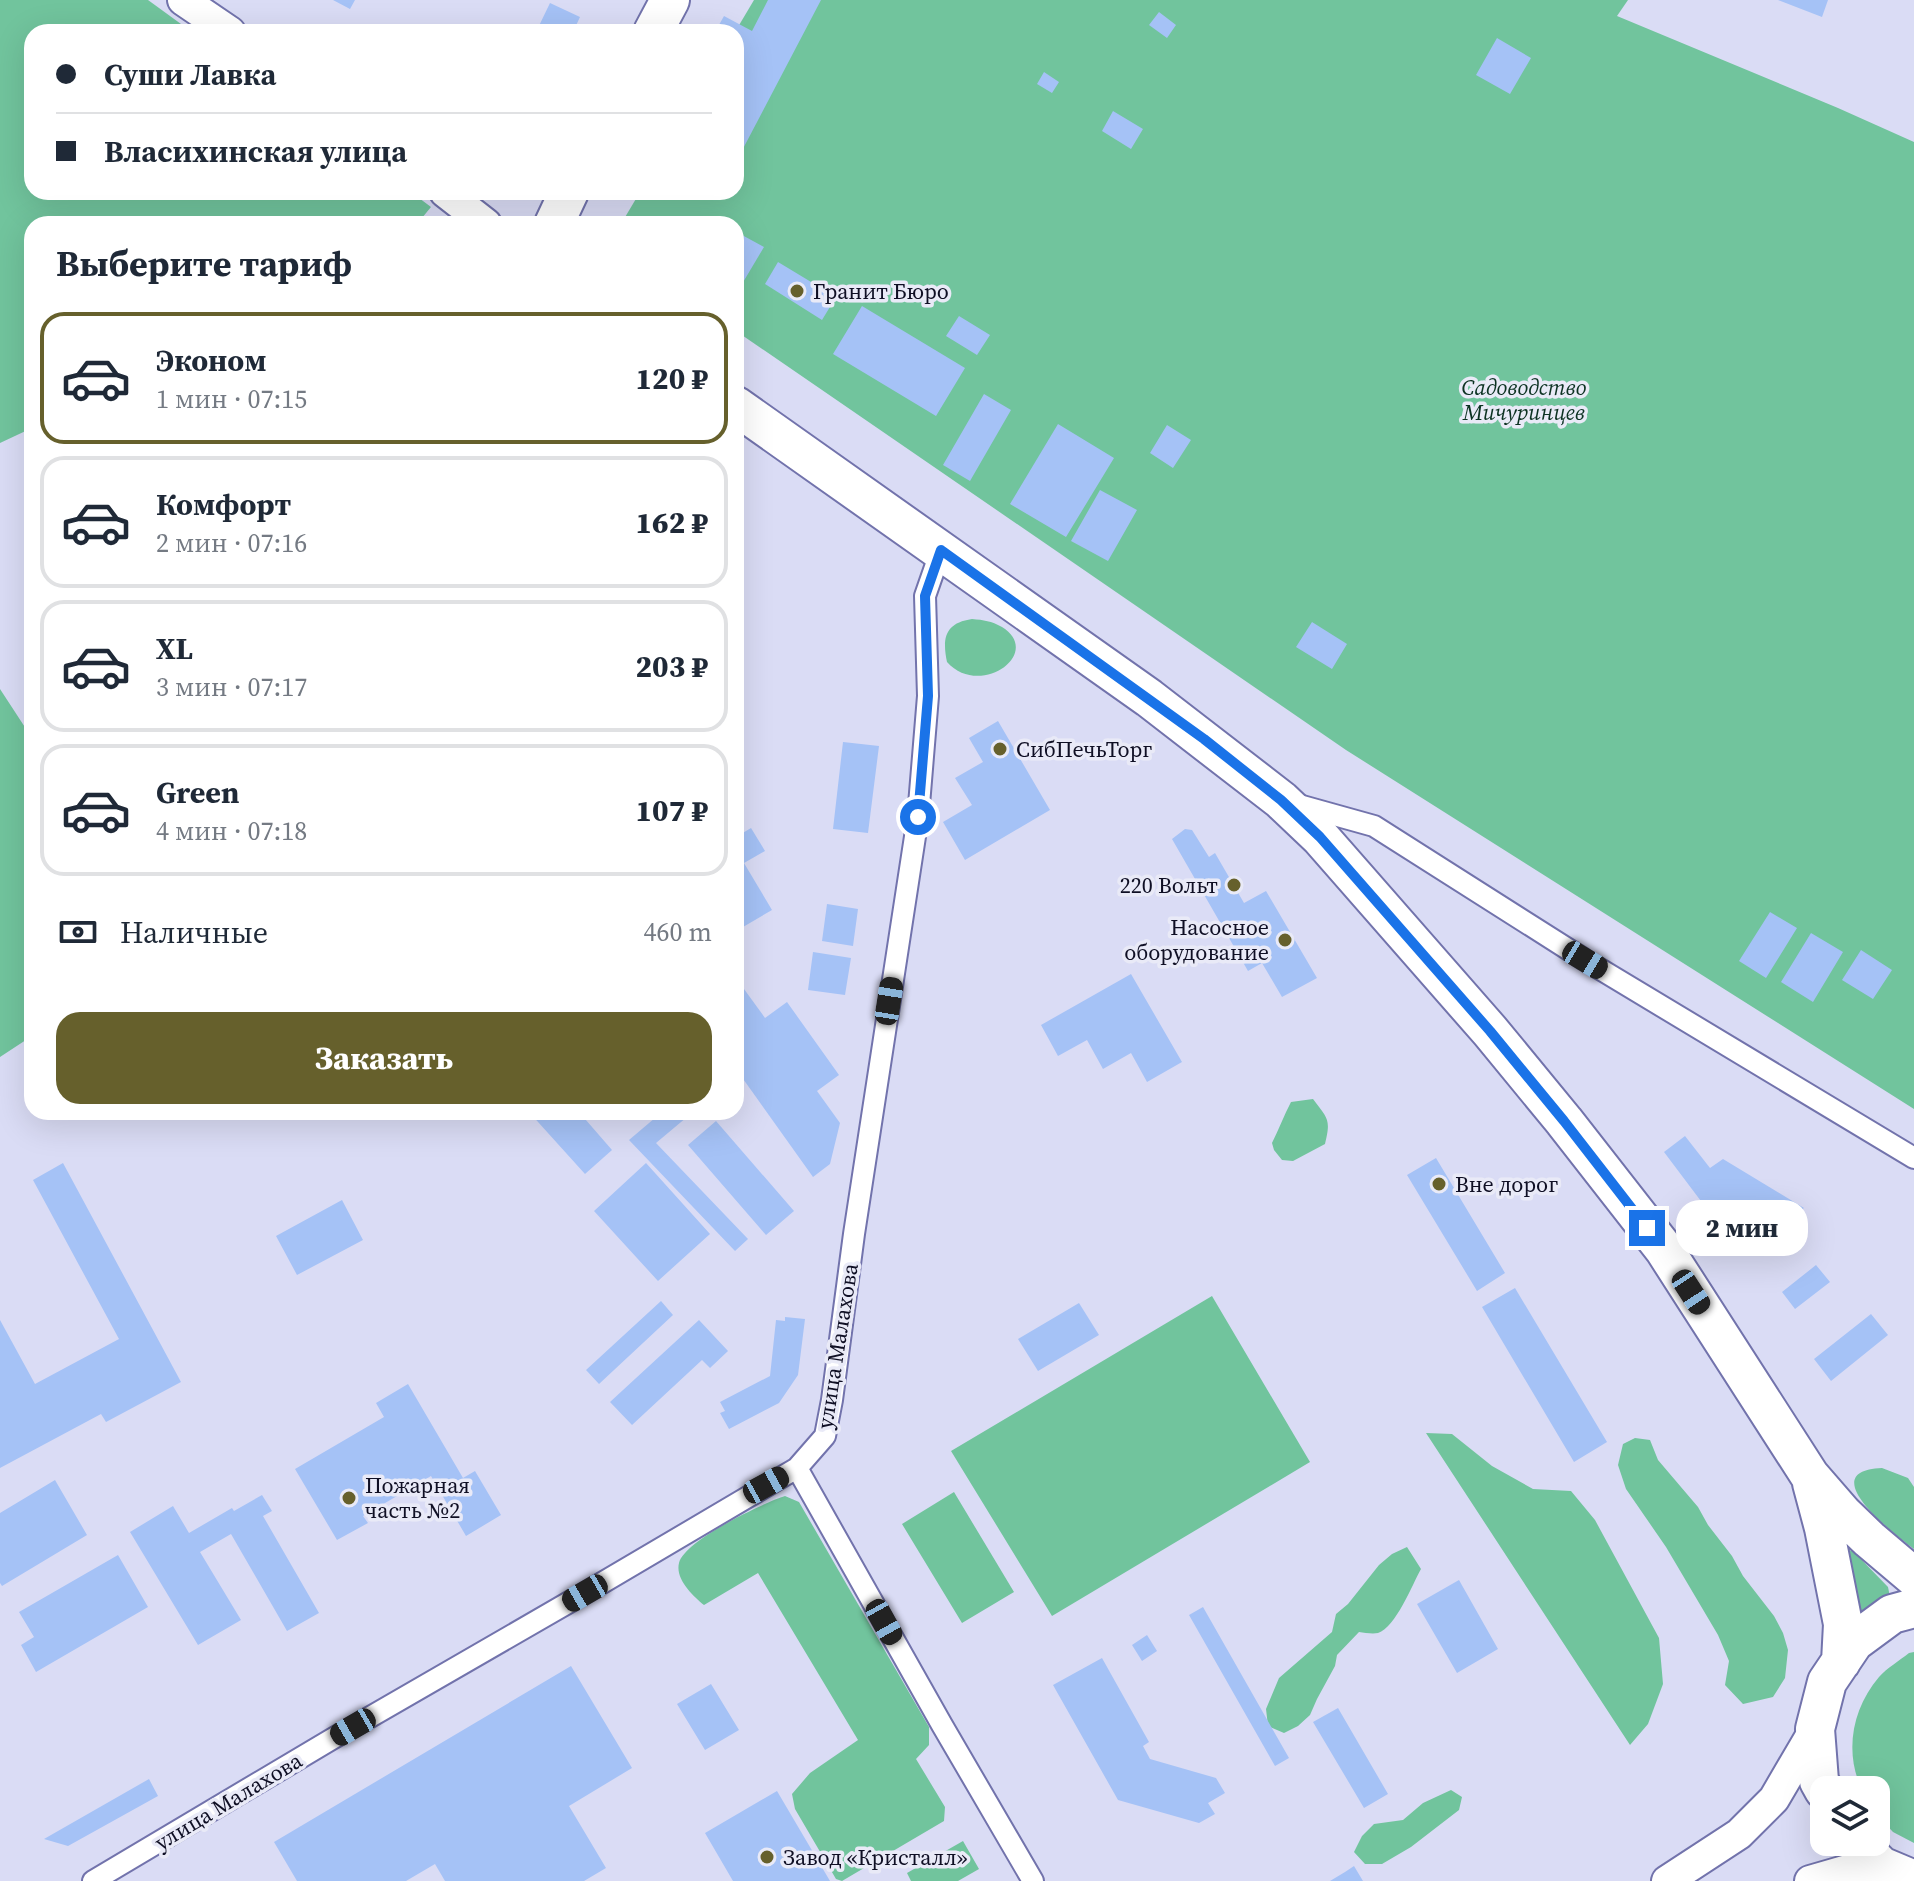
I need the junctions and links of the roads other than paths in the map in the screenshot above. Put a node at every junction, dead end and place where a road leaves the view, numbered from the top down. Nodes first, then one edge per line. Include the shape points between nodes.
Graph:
1 (183, 0) edge
2 (670, 0) edge
3 (218, 24) edge
4 (657, 24) edge
5 (455, 200) edge
6 (476, 216) edge
7 (744, 412) edge
8 (941, 550) junction
9 (1281, 800) junction
10 (1914, 1158) edge
11 (797, 1468) junction
12 (1810, 1476) junction
13 (1914, 1577) edge
14 (1914, 1608) edge
15 (1841, 1662) junction
16 (1815, 1729) junction
17 (1819, 1776) edge
18 (1884, 1863) edge
19 (93, 1881) edge
20 (1033, 1881) edge
21 (1667, 1881) edge
22 (1810, 1881) edge

1 - 3 main road
2 - 4 highway
5 - 6 main road
7 - 8 highway
8 - 9 highway via 1160,706
8 - 11 street, улица Малахова via 925,596 928,696 918,817 832,1400 825,1436
9 - 10 street via 1374,826
9 - 12 highway via 1357,877 1564,1121 1664,1249
11 - 19 street, улица Малахова
11 - 20 street
12 - 13 highway via 1843,1514
12 - 15 highway via 1843,1624
14 - 15 highway via 1892,1614 1854,1642
15 - 16 highway via 1827,1682
16 - 17 highway
16 - 21 main road via 1774,1799 1727,1843
18 - 22 main road

